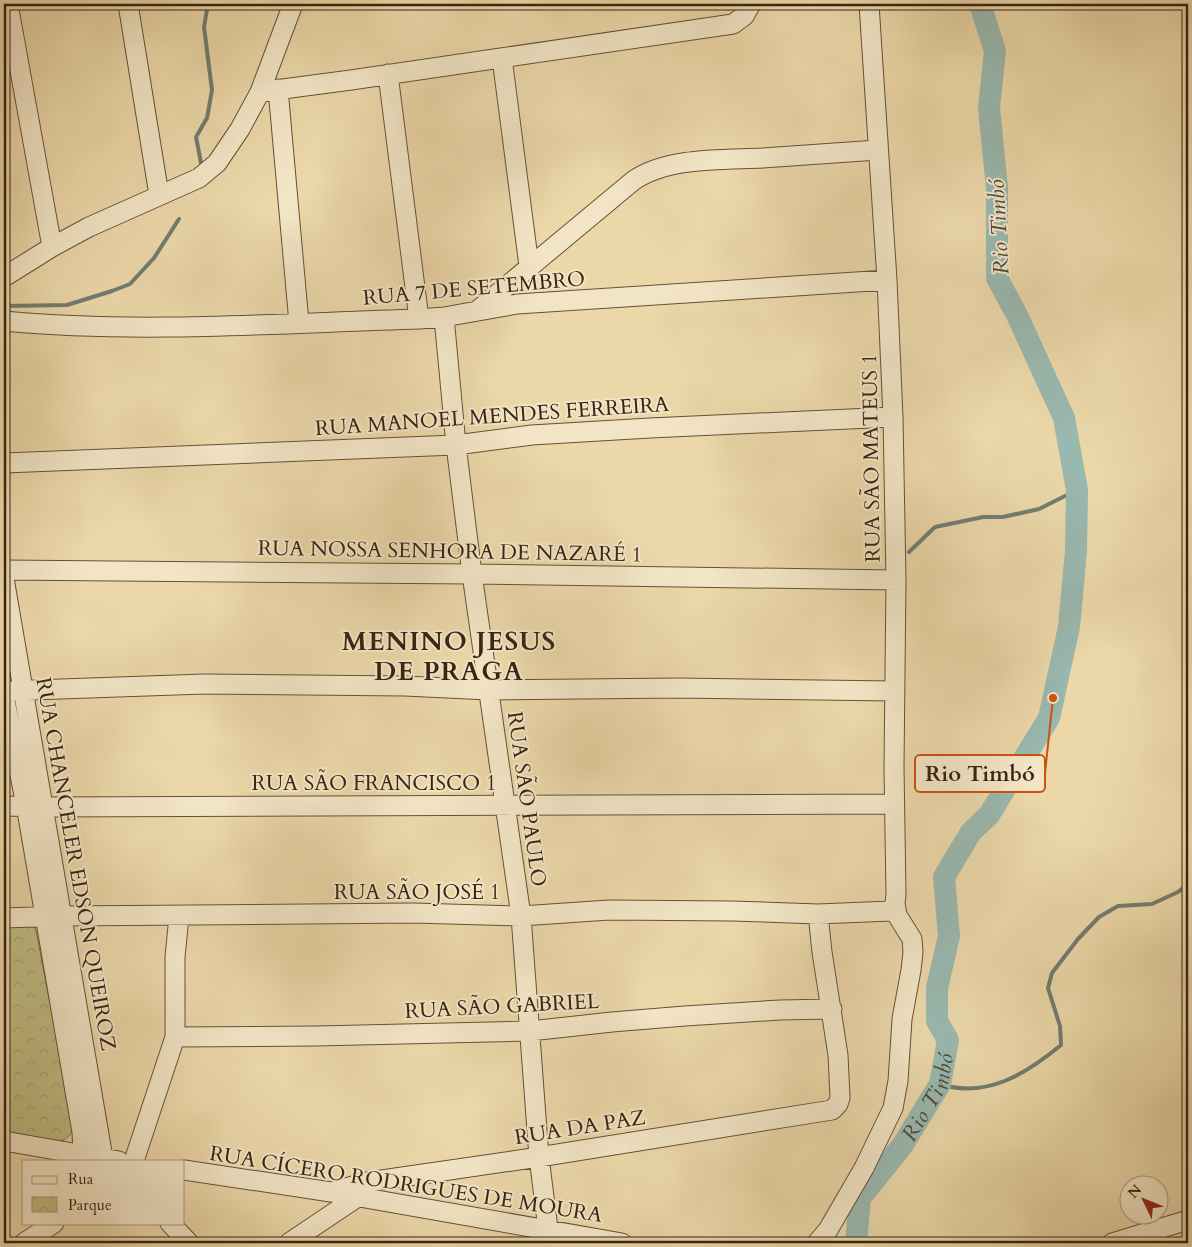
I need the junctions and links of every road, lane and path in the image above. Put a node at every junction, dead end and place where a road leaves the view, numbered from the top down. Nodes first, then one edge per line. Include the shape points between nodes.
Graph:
1 (8, 4) edge
2 (128, 4) edge
3 (293, 4) edge
4 (750, 4) edge
5 (869, 4) edge
6 (502, 58) junction
7 (388, 74) junction
8 (269, 90) junction
9 (878, 150) junction
10 (159, 195) junction
11 (52, 247) junction
12 (528, 266) junction
13 (4, 277) edge
14 (888, 280) junction
15 (478, 310) junction
16 (444, 317) junction
17 (419, 319) junction
18 (4, 321) edge
19 (299, 323) junction
20 (894, 417) junction
21 (456, 445) junction
22 (4, 463) edge
23 (4, 570) edge
24 (472, 574) junction
25 (4, 578) edge
26 (896, 580) junction
27 (24, 690) junction
28 (489, 690) junction
29 (4, 691) edge
30 (894, 691) junction
31 (4, 696) edge
32 (894, 804) junction
33 (4, 806) edge
34 (34, 806) junction
35 (506, 806) junction
36 (893, 907) junction
37 (818, 914) junction
38 (52, 916) junction
39 (179, 916) junction
40 (521, 916) junction
41 (4, 918) edge
42 (832, 1009) junction
43 (530, 1031) junction
44 (175, 1037) junction
45 (4, 1141) edge
46 (83, 1154) junction
47 (539, 1157) junction
48 (111, 1159) edge
49 (134, 1160) edge
50 (185, 1170) edge
51 (331, 1192) junction
52 (358, 1196) junction
53 (1188, 1220) edge
54 (52, 1224) edge
55 (171, 1224) edge
56 (1172, 1234) edge
57 (554, 1235) edge
58 (24, 1243) edge
59 (188, 1243) edge
60 (289, 1243) edge
61 (622, 1243) edge
62 (816, 1243) edge
63 (1112, 1243) edge

1 - 11 street
2 - 10 street
3 - 8 street
4 - 6 street via 744,16 733,24
5 - 9 street, RUA SÃO MATEUS 1
6 - 7 street
6 - 12 street
7 - 8 street
7 - 17 street
8 - 10 street via 217,163 199,178
8 - 19 street
9 - 12 street via 692,162 662,167 633,181
9 - 14 street, RUA SÃO MATEUS 1
10 - 11 street
11 - 13 street
12 - 15 street
14 - 15 street, RUA 7 DE SETEMBRO via 527,303
14 - 20 street, RUA SÃO MATEUS 1
15 - 16 street, RUA 7 DE SETEMBRO
16 - 17 street, RUA 7 DE SETEMBRO
16 - 21 street, RUA SÃO PAULO
17 - 19 street, RUA 7 DE SETEMBRO
18 - 19 street, RUA 7 DE SETEMBRO via 123,328
20 - 21 street, RUA MANOEL MENDES FERREIRA via 532,435
20 - 26 street, RUA SÃO MATEUS 1
21 - 22 street, RUA MANOEL MENDES FERREIRA
21 - 24 street, RUA SÃO PAULO
23 - 24 street, RUA NOSSA SENHORA DE NAZARÉ 1
24 - 26 street, RUA NOSSA SENHORA DE NAZARÉ 1
24 - 28 street, RUA SÃO PAULO
25 - 27 street, RUA CHANCELER EDSON QUEIROZ
26 - 30 street, RUA SÃO MATEUS 1
27 - 28 street via 204,684
27 - 29 street
27 - 34 street, RUA CHANCELER EDSON QUEIROZ
28 - 30 street
28 - 35 street, RUA SÃO PAULO
30 - 32 street, RUA SÃO MATEUS 1
31 - 34 street, RUA CHANCELER EDSON QUEIROZ
32 - 35 street, RUA SÃO FRANCISCO 1
32 - 36 street, RUA SÃO MATEUS 1
33 - 34 street, RUA SÃO FRANCISCO 1
34 - 35 street, RUA SÃO FRANCISCO 1
34 - 38 street, RUA CHANCELER EDSON QUEIROZ
35 - 40 street, RUA SÃO PAULO
36 - 37 street, RUA SÃO JOSÉ 1
36 - 62 street via 912,939 913,952 893,1108 864,1168 828,1230
37 - 40 street, RUA SÃO JOSÉ 1 via 608,910
37 - 42 street
38 - 39 street, RUA SÃO JOSÉ 1
38 - 41 street, RUA SÃO JOSÉ 1
38 - 46 street, RUA CHANCELER EDSON QUEIROZ
38 - 48 street, RUA CHANCELER EDSON QUEIROZ via 99,1128
39 - 40 street, RUA SÃO JOSÉ 1 via 404,913
39 - 44 street via 175,957
40 - 43 street, RUA SÃO PAULO
42 - 43 street, RUA SÃO GABRIEL via 703,1015
42 - 47 street, RUA DA PAZ via 840,1093 838,1104 832,1110
43 - 44 street, RUA SÃO GABRIEL
43 - 47 street, RUA SÃO PAULO
44 - 49 street
45 - 46 street
46 - 48 street
47 - 51 street, RUA DA PAZ via 368,1182
47 - 57 street, RUA SÃO PAULO
50 - 51 street, RUA CÍCERO RODRIGUES DE MOURA
51 - 52 street, RUA CÍCERO RODRIGUES DE MOURA
52 - 57 street, RUA CÍCERO RODRIGUES DE MOURA
52 - 60 street
53 - 56 street
54 - 58 street
55 - 59 street
56 - 63 street
57 - 61 street, RUA CÍCERO RODRIGUES DE MOURA

